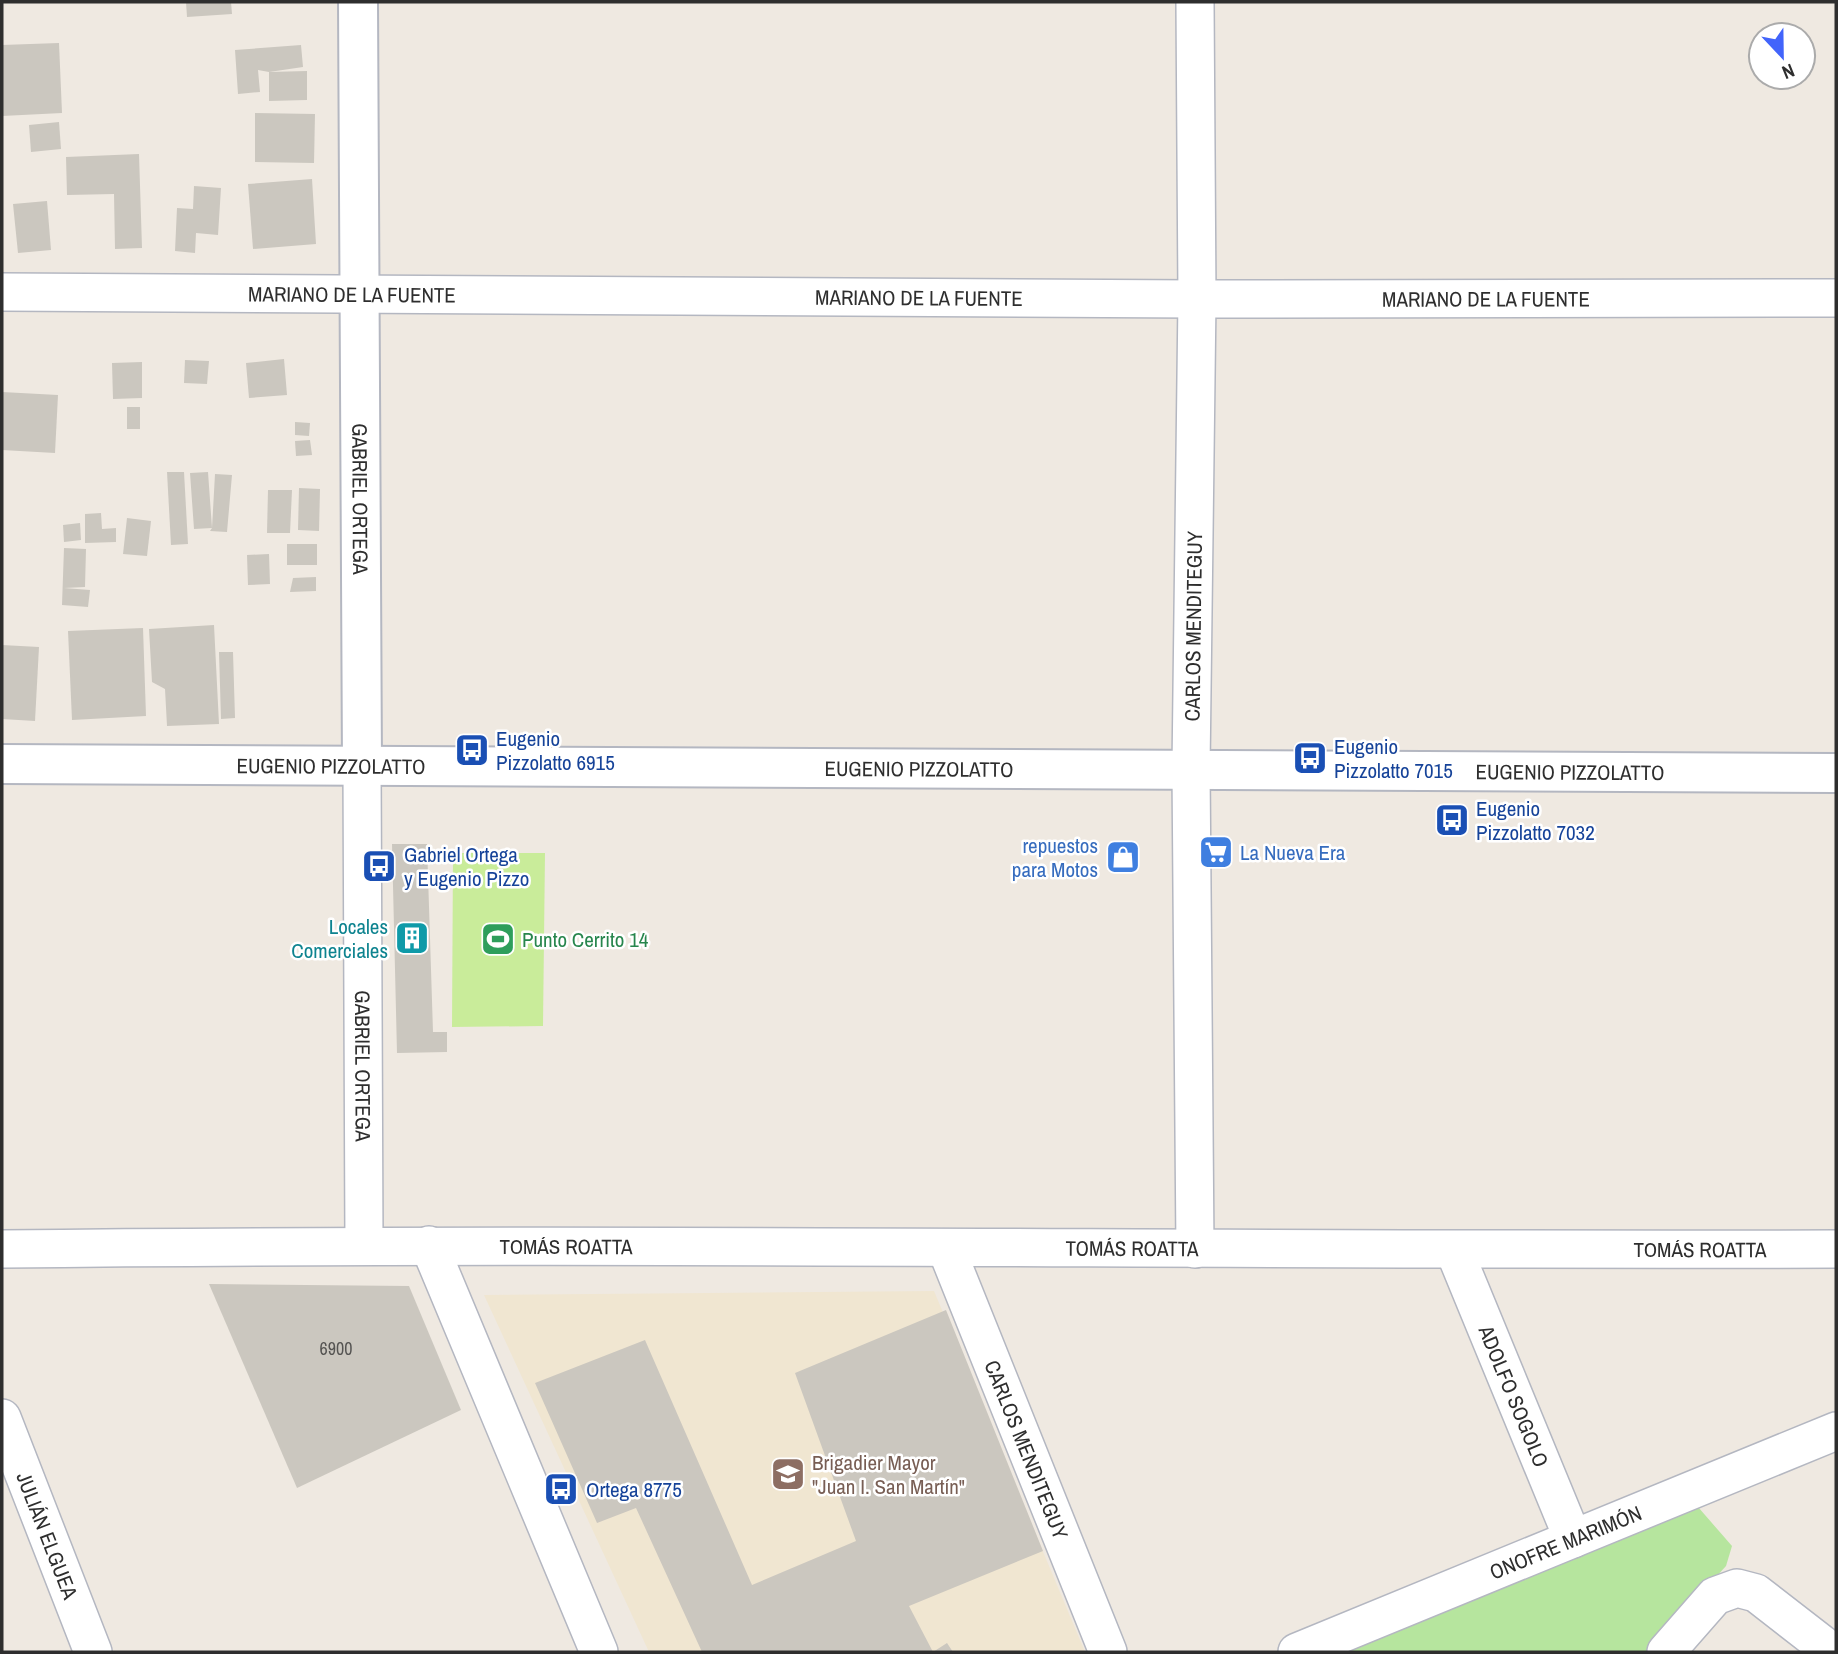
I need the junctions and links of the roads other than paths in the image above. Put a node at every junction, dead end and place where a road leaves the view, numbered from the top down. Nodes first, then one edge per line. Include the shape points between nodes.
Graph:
1 (358, 2) edge
2 (1195, 2) edge
3 (2, 292) edge
4 (360, 293) junction
5 (1836, 298) edge
6 (1197, 299) junction
7 (2, 764) edge
8 (362, 765) junction
9 (1191, 769) junction
10 (1836, 773) edge
11 (364, 1245) junction
12 (429, 1245) junction
13 (946, 1248) junction
14 (2, 1249) edge
15 (1195, 1249) junction
16 (1836, 1249) edge
17 (1454, 1251) junction
18 (2, 1418) edge
19 (1836, 1431) edge
20 (1573, 1539) junction
21 (93, 1652) edge
22 (599, 1652) edge
23 (1108, 1652) edge
24 (1297, 1652) edge
25 (1666, 1652) edge
26 (1832, 1652) edge

1 - 4 main road, GABRIEL ORTEGA
2 - 6 street, CARLOS MENDITEGUY
3 - 4 street, MARIANO DE LA FUENTE
4 - 6 street, MARIANO DE LA FUENTE
4 - 8 main road, GABRIEL ORTEGA
5 - 6 street, MARIANO DE LA FUENTE
6 - 9 street, CARLOS MENDITEGUY
7 - 8 main road, EUGENIO PIZZOLATTO
8 - 9 main road, EUGENIO PIZZOLATTO
8 - 11 street, GABRIEL ORTEGA
9 - 10 main road, EUGENIO PIZZOLATTO
9 - 15 street, CARLOS MENDITEGUY
11 - 12 street
11 - 14 street
12 - 13 street, TOMÁS ROATTA
12 - 22 street
13 - 15 street, TOMÁS ROATTA
13 - 23 street, CARLOS MENDITEGUY
15 - 17 street, TOMÁS ROATTA
16 - 17 street, TOMÁS ROATTA
17 - 20 street, ADOLFO SOGOLO
18 - 21 street, JULIÁN ELGUEA
19 - 20 street, ONOFRE MARIMÓN
20 - 24 street, ONOFRE MARIMÓN
25 - 26 street via 1715,1596 1737,1588 1756,1593

